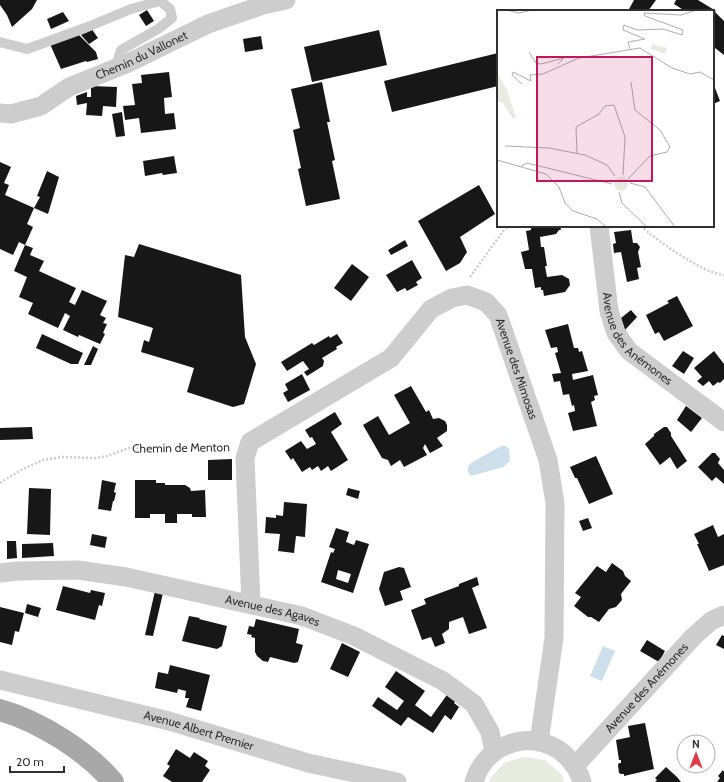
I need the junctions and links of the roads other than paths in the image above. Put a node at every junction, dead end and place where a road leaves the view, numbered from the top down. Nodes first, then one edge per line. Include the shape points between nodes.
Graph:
1 (286, 0) edge
2 (0, 42) edge
3 (115, 69) junction
4 (0, 114) edge
5 (599, 227) edge
6 (724, 422) edge
7 (0, 573) edge
8 (251, 604) junction
9 (724, 615) edge
10 (0, 680) edge
11 (0, 710) edge
12 (539, 742) junction
13 (494, 751) junction
14 (578, 774) edge
15 (113, 782) edge
16 (397, 782) edge
17 (474, 782) edge

1 - 3 street, Chemin du Vallonet via 208,24
2 - 3 lane via 27,49 131,9 160,1 170,9 172,18 121,50
3 - 4 street, Chemin du Vallonet via 69,87 40,106 11,114
5 - 6 street, Avenue des Anémones via 609,311 616,333 629,351
7 - 8 street, Avenue des Agaves via 78,570 126,576
8 - 12 street, Avenue des Mimosas via 245,458 250,442 391,358 431,309 452,298 466,295 486,302 498,315 548,460 555,503 554,638
8 - 13 street, Avenue des Agaves via 302,616 354,636 443,681 474,704 490,732
9 - 14 street, Avenue des Anémones via 711,621 693,637
10 - 16 street, Avenue Albert Premier via 169,721 308,763
11 - 15 main road via 59,736 103,770
12 - 13 street via 523,741 508,744
12 - 14 street via 553,746 565,755
13 - 17 street via 482,764

